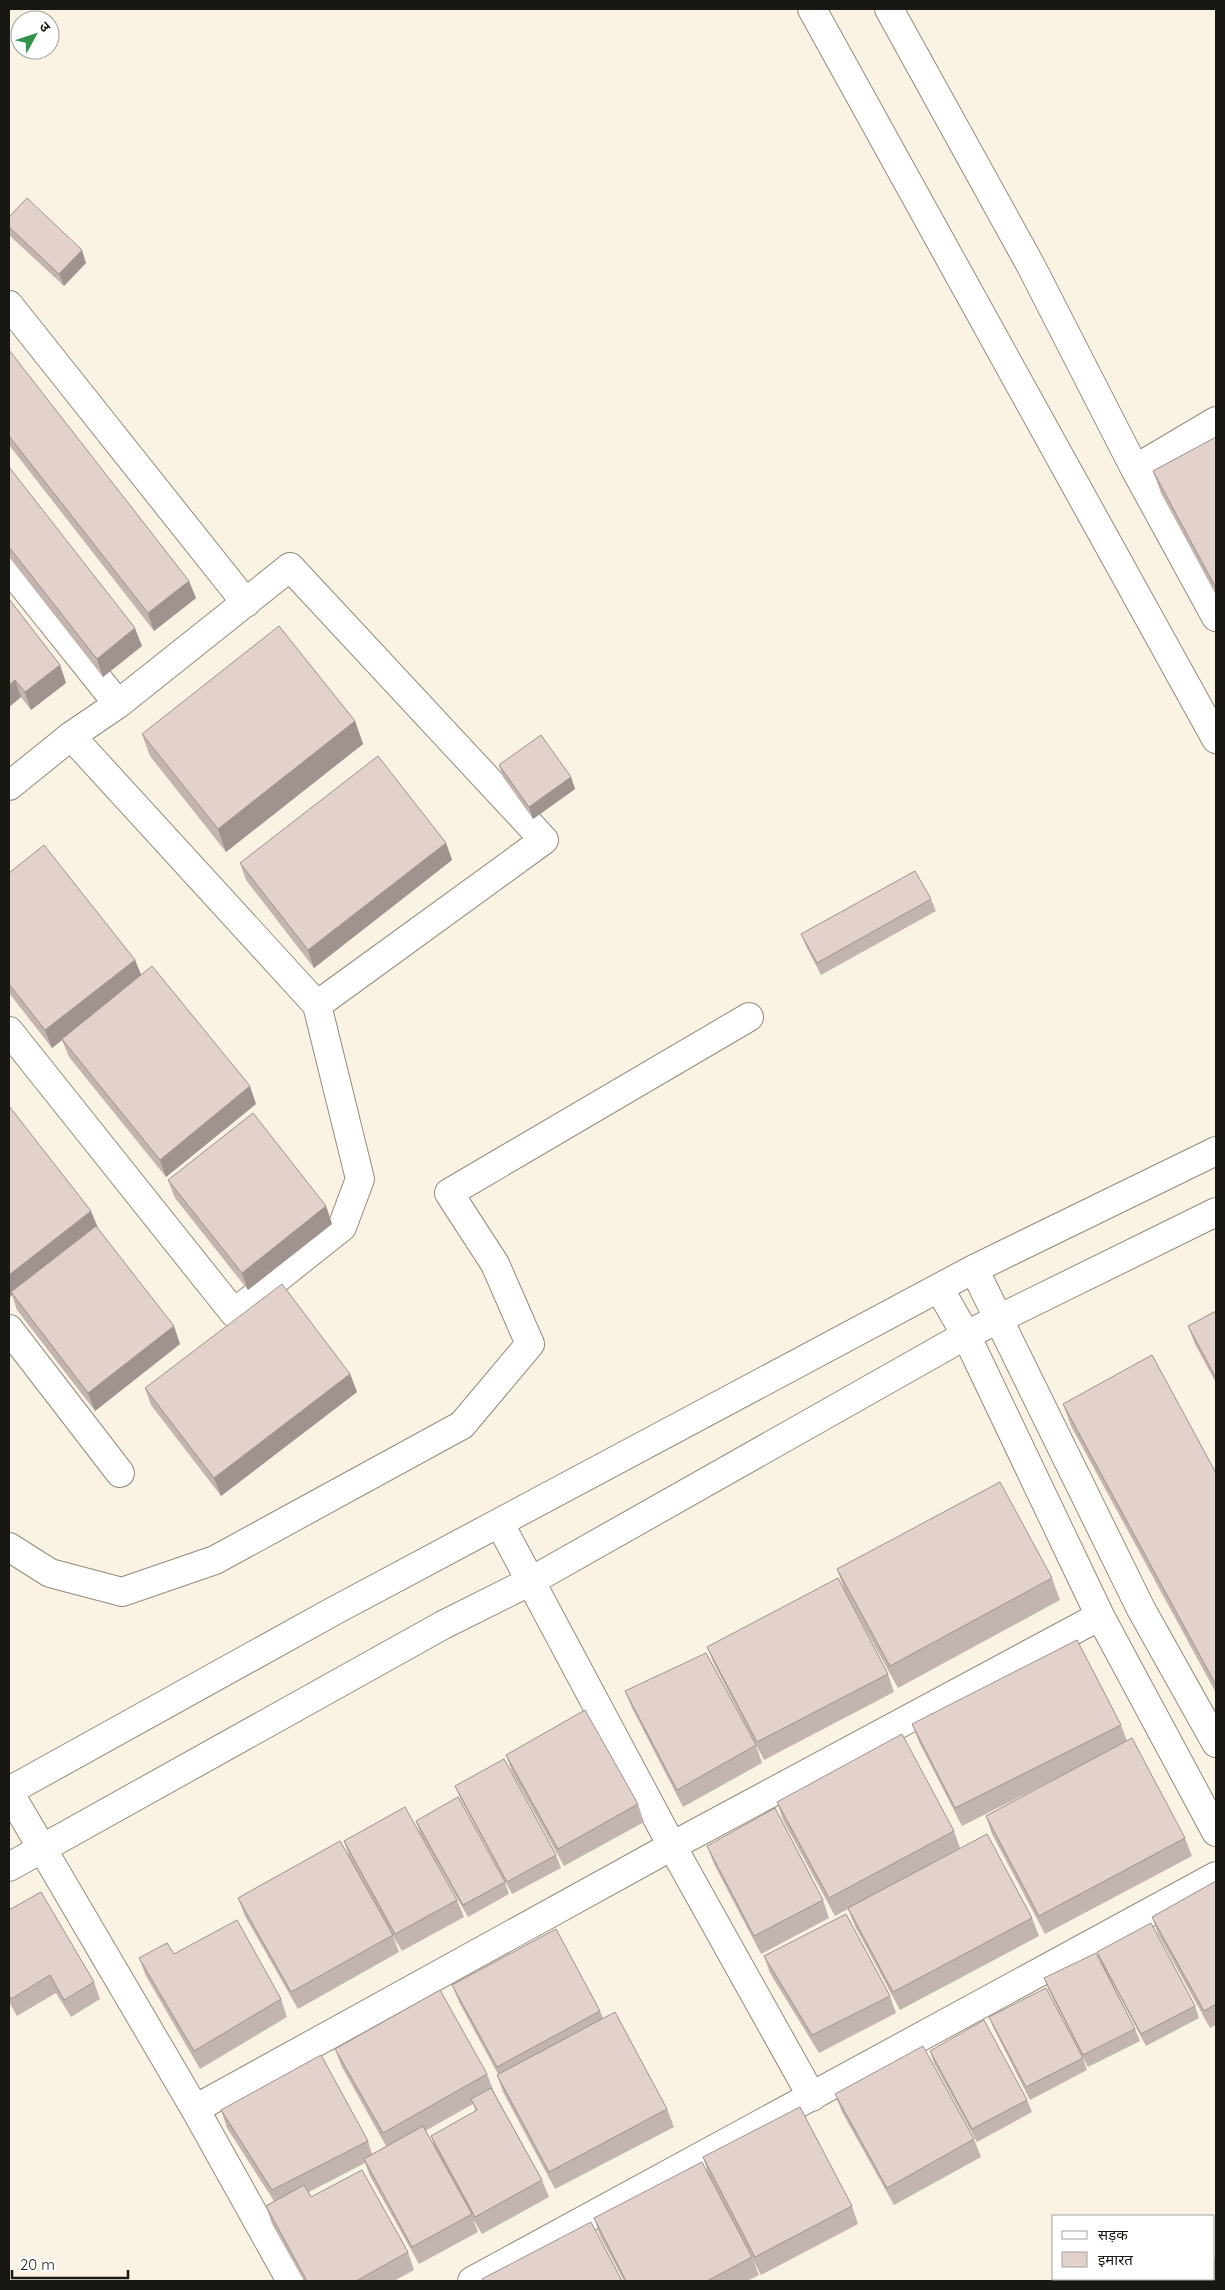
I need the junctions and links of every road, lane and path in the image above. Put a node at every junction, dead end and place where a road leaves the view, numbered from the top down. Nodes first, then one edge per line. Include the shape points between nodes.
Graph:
1 (812, 9) edge
2 (889, 9) edge
3 (9, 305) edge
4 (1216, 421) edge
5 (1135, 469) junction
6 (9, 568) edge
7 (246, 603) junction
8 (1216, 617) edge
9 (118, 704) junction
10 (71, 736) junction
11 (1216, 739) edge
12 (9, 786) edge
13 (317, 1005) junction
14 (749, 1017) dead end
15 (9, 1031) edge
16 (1216, 1151) edge
17 (1216, 1212) edge
18 (974, 1269) junction
19 (939, 1288) junction
20 (998, 1318) junction
21 (9, 1329) edge
22 (966, 1335) junction
23 (120, 1473) dead end
24 (500, 1524) junction
25 (9, 1547) edge
26 (531, 1581) junction
27 (1100, 1616) junction
28 (1216, 1743) edge
29 (9, 1791) edge
30 (1216, 1832) edge
31 (672, 1846) junction
32 (43, 1847) junction
33 (9, 1867) edge
34 (1216, 1876) edge
35 (812, 2098) junction
36 (195, 2109) junction
37 (291, 2281) edge
38 (472, 2281) edge

1 - 11 street
2 - 5 street via 1030,264
3 - 7 street
4 - 5 street
5 - 8 street
6 - 9 street
7 - 9 street
7 - 13 street via 290,567 544,840
9 - 10 street
10 - 12 street
10 - 13 street
13 - 15 street via 360,1180 342,1228 234,1314
14 - 25 street via 449,1193 495,1264 530,1344 462,1425 215,1560 122,1592 50,1573
16 - 18 street
17 - 20 street
18 - 19 street
18 - 20 street
19 - 22 street
19 - 24 street
20 - 22 street
20 - 28 street via 1141,1609
21 - 23 street
22 - 26 street
22 - 27 street
24 - 26 street
24 - 29 street via 332,1612
26 - 31 street
26 - 32 street via 443,1625
27 - 30 street
27 - 31 street
29 - 32 street
31 - 35 street
31 - 36 street
32 - 33 street
32 - 36 street
34 - 35 street
35 - 38 street
36 - 37 street

